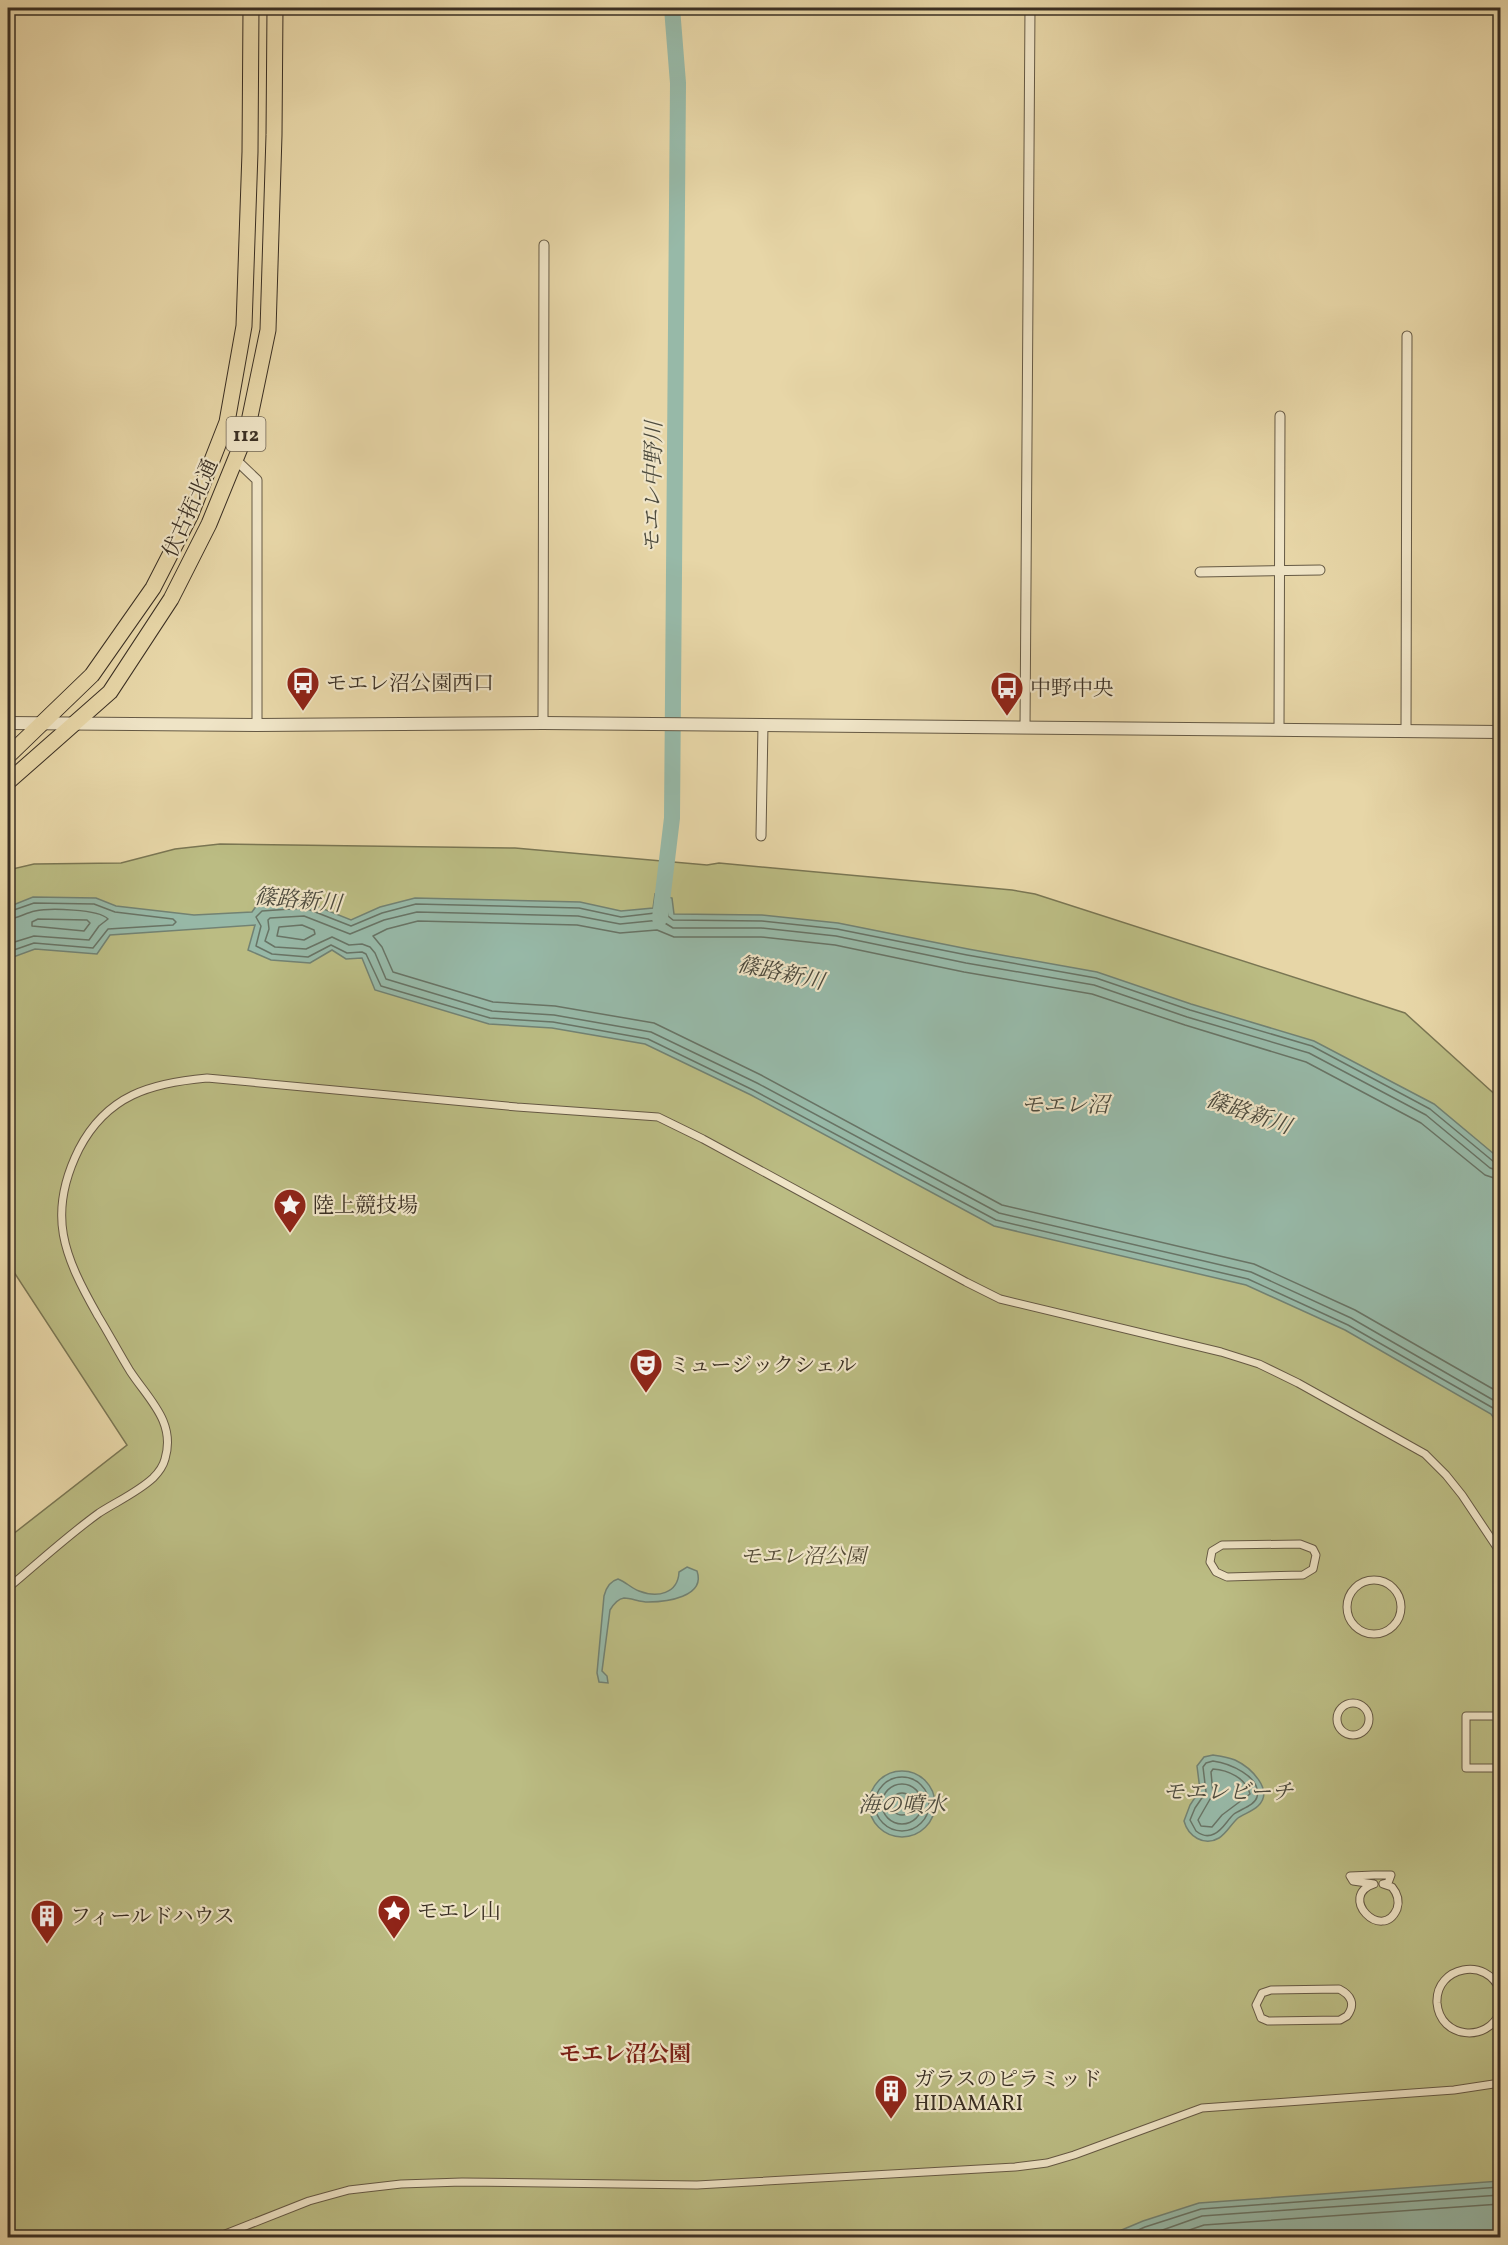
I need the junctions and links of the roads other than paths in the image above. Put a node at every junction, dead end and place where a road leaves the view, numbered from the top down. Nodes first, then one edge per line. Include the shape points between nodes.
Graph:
1 (251, 8) edge
2 (274, 8) edge
3 (1030, 8) edge
4 (544, 245) dead end
5 (1407, 336) dead end
6 (1280, 416) dead end
7 (235, 459) junction
8 (1280, 570) junction
9 (1320, 570) dead end
10 (1200, 572) dead end
11 (8, 723) edge
12 (543, 723) junction
13 (41, 724) junction
14 (74, 724) junction
15 (257, 725) junction
16 (763, 725) junction
17 (1025, 728) junction
18 (1279, 730) junction
19 (1406, 731) junction
20 (1500, 732) edge
21 (8, 756) edge
22 (8, 782) edge
23 (760, 836) dead end
24 (1500, 1552) edge
25 (1227, 1577) joint
26 (8, 1588) edge
27 (1372, 1634) joint
28 (1500, 1716) edge
29 (1369, 1723) joint
30 (1500, 1768) edge
31 (1374, 1875) joint
32 (1339, 1989) joint
33 (1500, 1991) edge
34 (1500, 2012) edge
35 (1500, 2083) edge
36 (215, 2238) edge

1 - 13 main road, 伏古拓北通 / 112 via 244,326 227,422 191,514 153,588 92,675
2 - 7 main road, 伏古拓北通 / 112 via 268,330 247,431
3 - 17 street
4 - 12 street
5 - 19 street
6 - 8 street
7 - 14 main road, 伏古拓北通 / 112 via 209,524 171,599 110,692
7 - 15 street via 257,480
8 - 9 street
8 - 10 street
8 - 18 street
11 - 13 street
12 - 15 street
12 - 16 street
13 - 14 street
13 - 21 main road, 伏古拓北通 / 112
14 - 15 street
14 - 22 main road, 伏古拓北通 / 112
16 - 17 street
16 - 23 street
17 - 18 street
18 - 19 street
19 - 20 street
24 - 26 street via 1462,1495 1425,1455 1298,1383 1259,1364 1221,1352 1000,1299 658,1117 207,1078 154,1086 111,1109 84,1141 67,1176 62,1198 62,1229 76,1278 131,1371 161,1413 168,1439 164,1462 151,1480 98,1514
25 - 25 street via 1303,1575 1313,1569 1316,1555 1300,1544 1222,1545 1212,1551 1210,1562 1215,1572
27 - 27 street via 1392,1626 1401,1607 1392,1587 1372,1580 1354,1588 1347,1606 1354,1625
28 - 30 street via 1466,1716 1467,1768
29 - 29 street via 1365,1708 1356,1704 1346,1705 1337,1717 1343,1731 1353,1735 1363,1732
31 - 31 street via 1350,1876 1353,1881 1374,1884 1361,1895 1361,1907 1373,1920 1386,1919 1396,1911 1398,1898 1392,1887 1383,1884 1388,1883 1391,1875
32 - 32 street via 1351,1998 1352,2004 1347,2016 1340,2020 1268,2021 1261,2018 1256,2005 1262,1993 1271,1990
33 - 34 street via 1484,1972 1464,1969 1447,1978 1437,2003 1443,2020 1467,2034 1486,2030
35 - 36 street via 1454,2090 1202,2108 1074,2155 1015,2167 697,2185 462,2182 349,2190 276,2212

